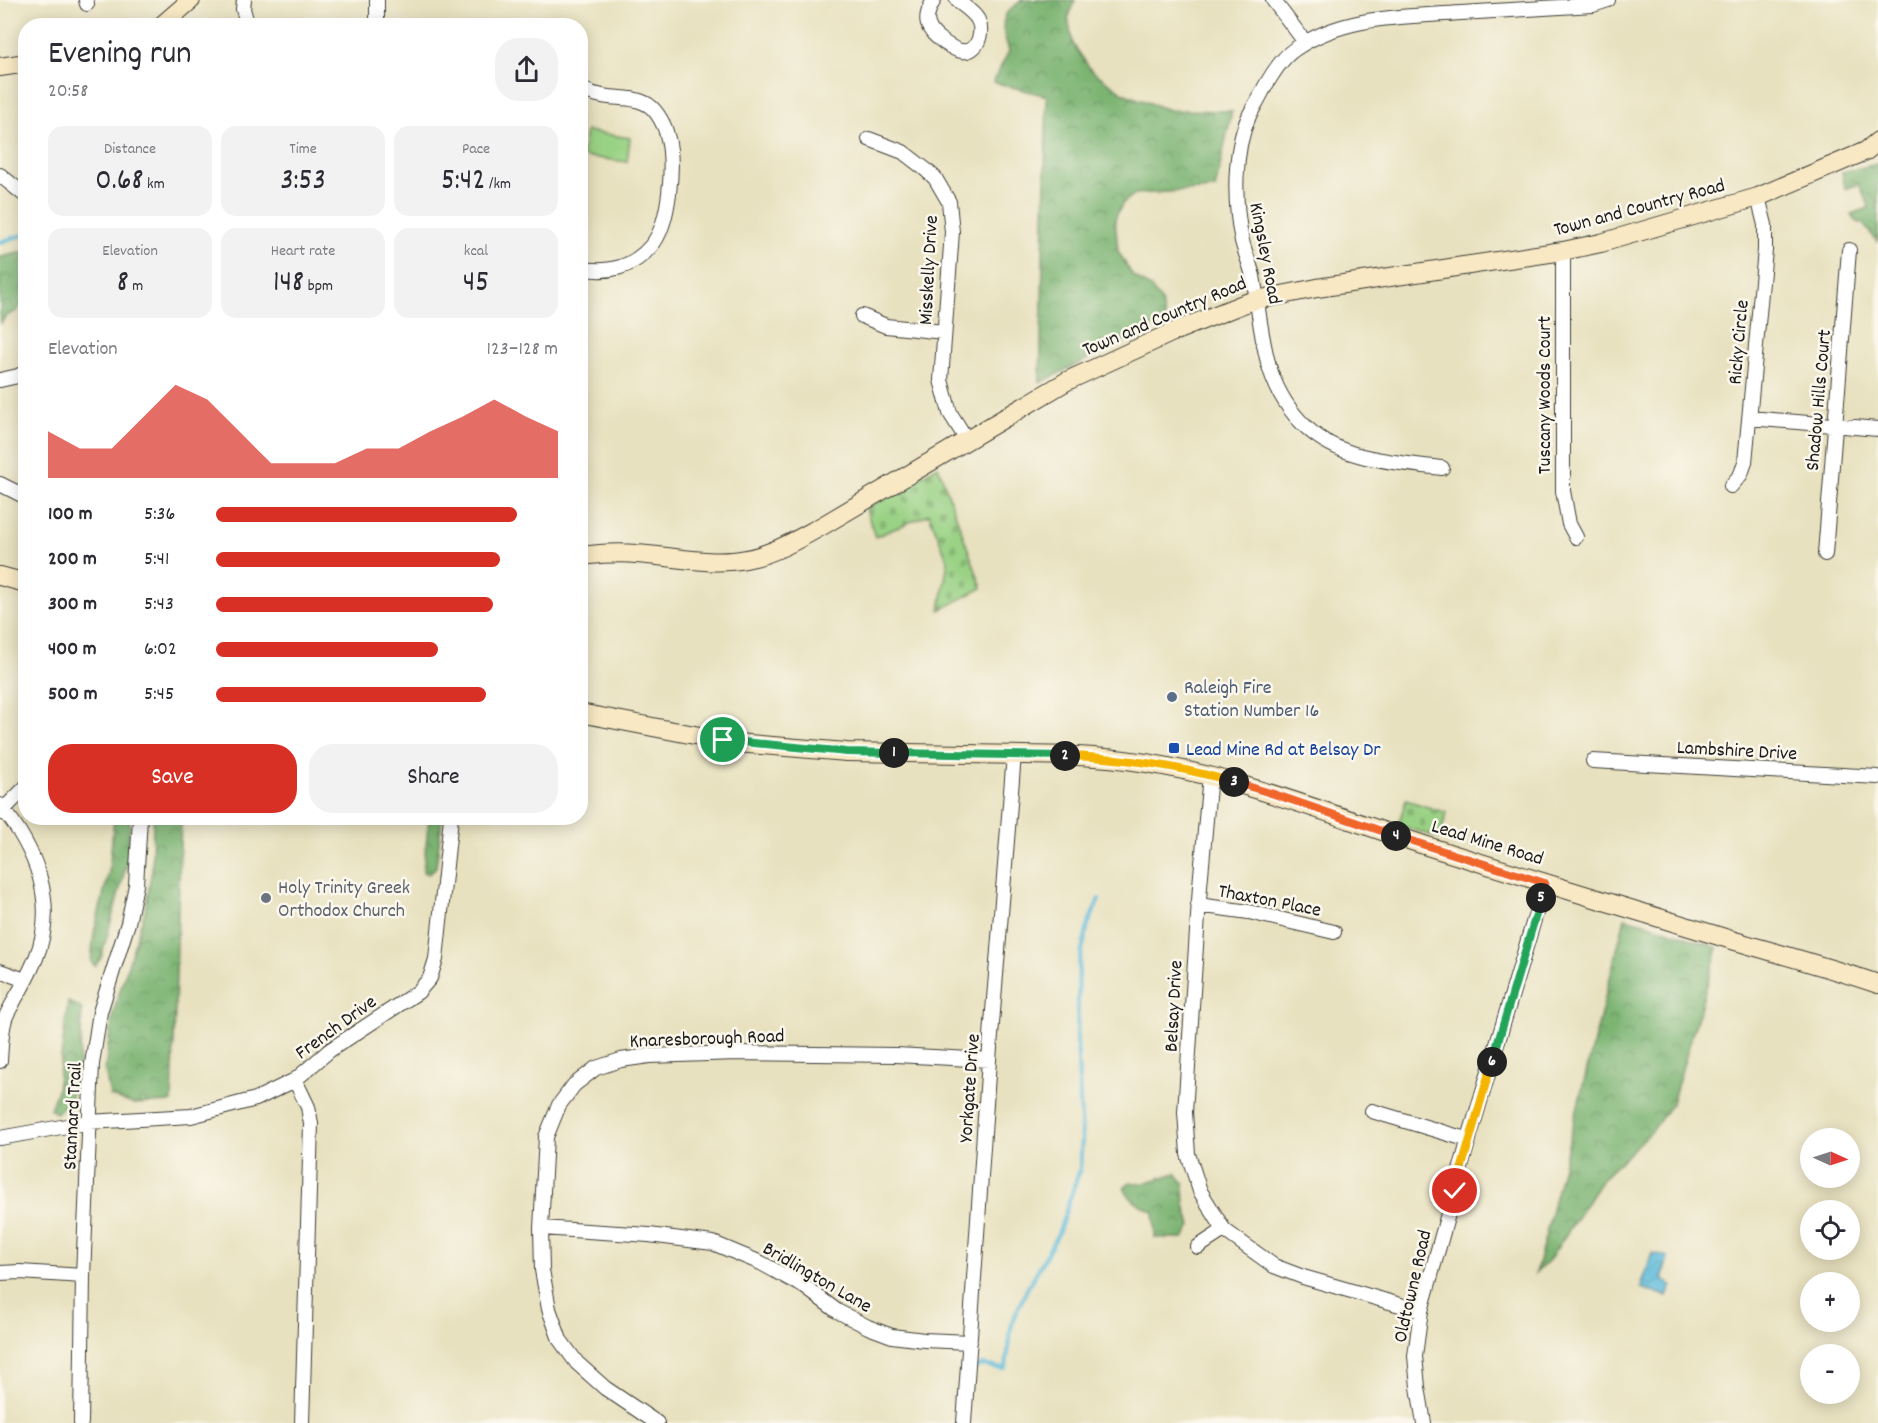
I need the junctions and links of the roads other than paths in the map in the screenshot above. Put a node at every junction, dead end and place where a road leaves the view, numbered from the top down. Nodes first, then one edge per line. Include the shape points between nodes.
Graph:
1 (191, 0) edge
2 (244, 0) edge
3 (377, 0) edge
4 (934, 0) edge
5 (957, 0) edge
6 (1273, 0) edge
7 (1608, 0) edge
8 (170, 18) edge
9 (246, 18) edge
10 (377, 18) edge
11 (1305, 42) junction
12 (18, 64) edge
13 (0, 67) edge
14 (588, 91) edge
15 (869, 139) dead end
16 (1874, 148) edge
17 (0, 175) edge
18 (18, 190) edge
19 (1758, 197) junction
20 (1849, 250) dead end
21 (1563, 251) junction
22 (588, 270) edge
23 (1256, 300) junction
24 (862, 316) dead end
25 (944, 332) junction
26 (18, 376) edge
27 (0, 380) edge
28 (1750, 418) junction
29 (1834, 425) junction
30 (1878, 429) edge
31 (967, 440) junction
32 (1442, 468) dead end
33 (0, 484) edge
34 (1731, 486) dead end
35 (18, 493) edge
36 (1576, 537) dead end
37 (1825, 554) dead end
38 (588, 555) edge
39 (0, 576) edge
40 (18, 581) edge
41 (588, 714) edge
42 (1014, 755) junction
43 (1593, 761) dead end
44 (1210, 775) junction
45 (1878, 777) edge
46 (18, 794) edge
47 (1, 809) edge
48 (140, 825) edge
49 (450, 825) edge
50 (1545, 883) junction
51 (1198, 905) junction
52 (1334, 932) dead end
53 (0, 971) edge
54 (25, 980) junction
55 (1878, 984) edge
56 (0, 1060) edge
57 (989, 1060) junction
58 (295, 1080) junction
59 (1372, 1111) dead end
60 (89, 1122) junction
61 (0, 1138) edge
62 (1469, 1140) junction
63 (541, 1228) junction
64 (1224, 1230) junction
65 (1198, 1247) dead end
66 (0, 1273) edge
67 (83, 1276) junction
68 (1421, 1311) junction
69 (970, 1342) junction
70 (81, 1423) edge
71 (302, 1423) edge
72 (657, 1423) edge
73 (964, 1423) edge
74 (1424, 1423) edge

1 - 8 street
2 - 9 street
3 - 10 street
4 - 5 street via 927,19 929,29 954,49 970,50 980,37 977,19
6 - 11 street
7 - 11 street, Kingsley Road via 1593,5 1381,18 1338,26
11 - 23 street, Kingsley Road via 1270,76 1248,118 1238,159 1236,203
12 - 13 street
14 - 22 street via 640,101 651,107 668,135 670,168 664,218 652,246 629,264 601,272
15 - 25 street, Misskelly Drive via 903,153 926,169 944,189 952,232
16 - 19 street, Town and Country Road
17 - 18 street
19 - 21 street, Town and Country Road
19 - 28 street, Ricky Circle via 1765,225 1765,250
20 - 29 street, Shadow Hills Court
21 - 23 street, Town and Country Road
21 - 36 street, Tuscany Woods Court via 1563,491 1569,524
23 - 31 street, Town and Country Road via 1173,332 1067,381
23 - 32 street, Kingsley Road via 1274,383 1288,408 1305,426 1323,441 1346,452
24 - 25 street via 886,326
25 - 31 street, Misskelly Drive via 944,395
26 - 27 street
28 - 29 street
28 - 34 street, Ricky Circle via 1741,474
29 - 30 street
29 - 37 street, Shadow Hills Court
31 - 38 street, Town and Country Road via 822,526 760,556 730,561 625,553
33 - 35 street
39 - 40 street
41 - 42 street, Lead Mine Road via 736,742 847,752
42 - 44 street, Lead Mine Road via 1116,758
42 - 57 street, Yorkgate Drive
43 - 45 street, Lambshire Drive
44 - 50 street, Lead Mine Road
44 - 51 street, Belsay Drive
46 - 47 street
47 - 54 street via 28,846 43,884 42,939
48 - 60 street, Stannard Trail via 136,885 128,924 100,1012
49 - 58 street, French Drive via 438,951 430,978 418,992 330,1050
50 - 55 street, Lead Mine Road
50 - 62 street, Oldtowne Road
51 - 52 street, Thaxton Place via 1250,912
51 - 64 street, Belsay Drive via 1185,1112 1188,1154 1200,1191
53 - 54 street
54 - 56 street via 4,1020
57 - 63 street, Knaresborough Road via 736,1053 649,1056 596,1068 574,1085 559,1105 546,1137
57 - 69 street, Yorkgate Drive
58 - 60 street via 256,1098 191,1116
58 - 71 street, French Drive via 311,1124
59 - 62 street
60 - 61 street
60 - 67 street, Stannard Trail
62 - 68 street, Oldtowne Road
63 - 69 street, Bridlington Lane via 713,1243 761,1263 868,1327 892,1336
63 - 72 street, Knaresborough Road via 542,1270 549,1310 560,1340 577,1363 605,1388
64 - 65 street
64 - 68 street, Belsay Drive via 1274,1266
66 - 67 street
67 - 70 street, Stannard Trail
68 - 74 street, Oldtowne Road via 1415,1356
69 - 73 street, Yorkgate Drive

